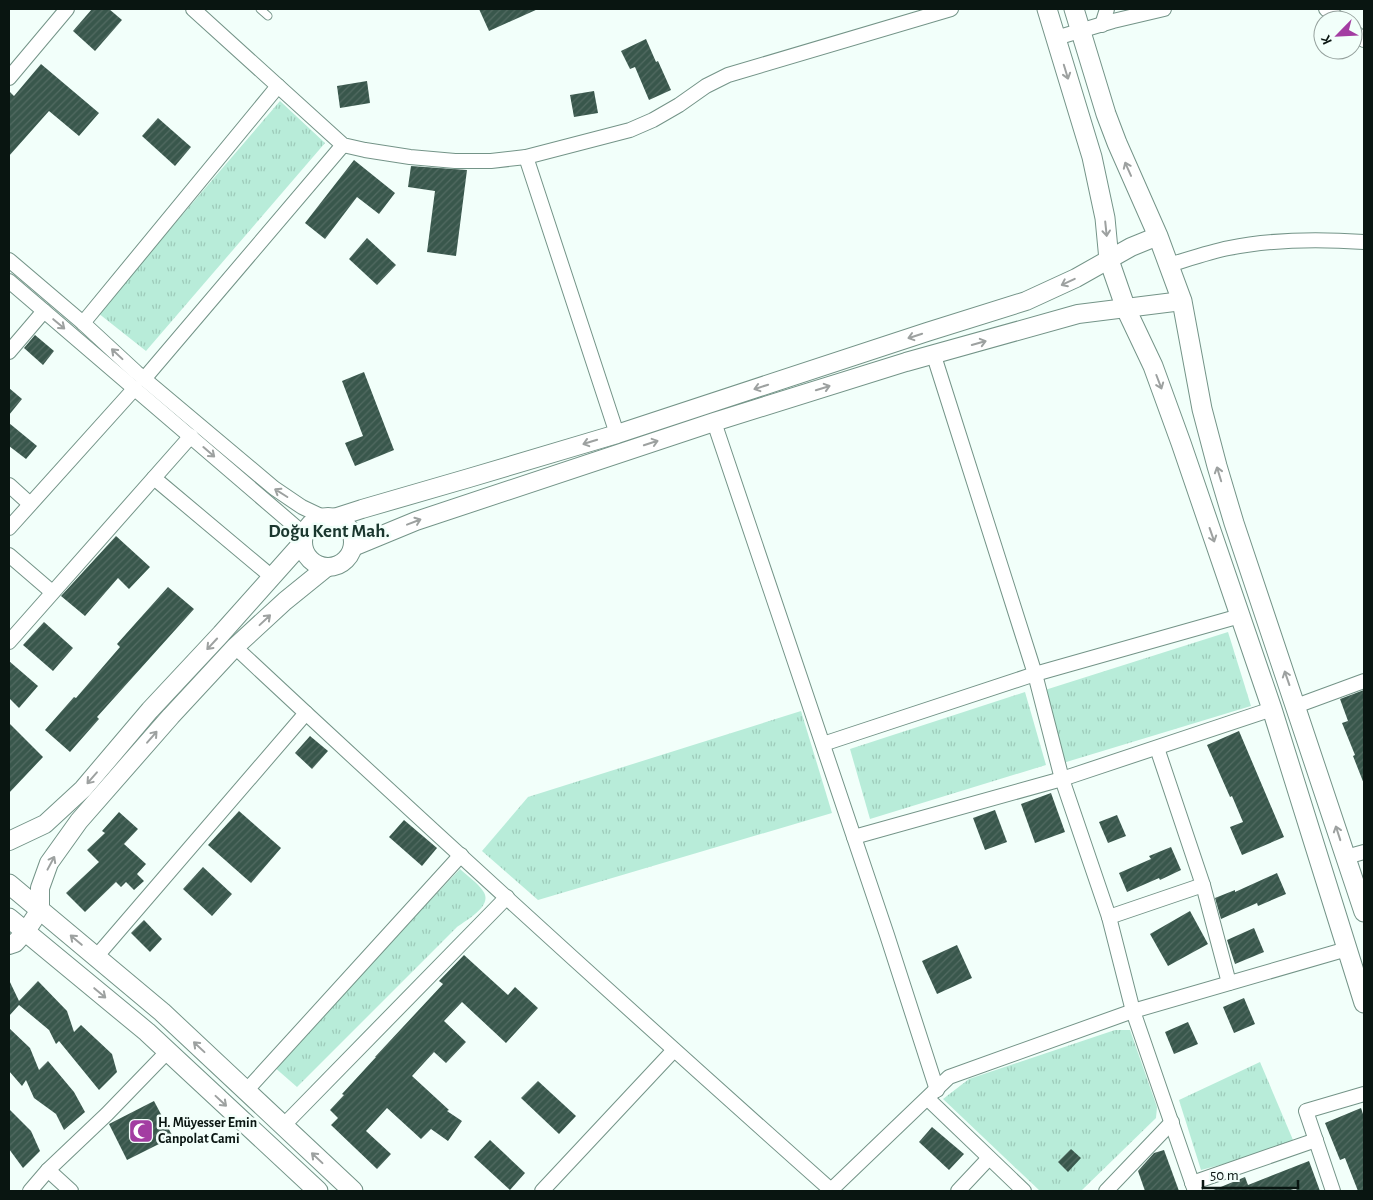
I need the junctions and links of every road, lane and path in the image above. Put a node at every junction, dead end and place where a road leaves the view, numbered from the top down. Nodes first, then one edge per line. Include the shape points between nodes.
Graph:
1 (67, 9) edge
2 (193, 9) edge
3 (260, 9) edge
4 (951, 9) edge
5 (1047, 9) edge
6 (1074, 9) edge
7 (1107, 9) edge
8 (1164, 9) edge
9 (268, 16) dead end
10 (1102, 24) junction
11 (1081, 31) junction
12 (1056, 38) junction
13 (9, 78) edge
14 (278, 86) junction
15 (343, 145) junction
16 (526, 156) junction
17 (1158, 236) junction
18 (1364, 242) edge
19 (9, 260) edge
20 (1109, 260) junction
21 (1169, 265) junction
22 (9, 281) edge
23 (1182, 301) junction
24 (1126, 309) junction
25 (44, 311) junction
26 (83, 323) junction
27 (9, 352) edge
28 (934, 356) junction
29 (139, 384) junction
30 (714, 422) junction
31 (617, 434) junction
32 (191, 436) junction
33 (154, 478) junction
34 (9, 485) edge
35 (30, 504) junction
36 (329, 518) junction
37 (9, 528) edge
38 (304, 538) junction
39 (353, 547) junction
40 (9, 555) edge
41 (327, 567) junction
42 (272, 577) junction
43 (52, 592) junction
44 (1240, 616) junction
45 (9, 642) edge
46 (236, 647) junction
47 (1035, 674) junction
48 (1364, 681) edge
49 (1296, 706) junction
50 (1272, 710) junction
51 (306, 713) junction
52 (822, 744) junction
53 (1157, 748) junction
54 (1062, 779) junction
55 (854, 838) junction
56 (9, 841) edge
57 (1364, 852) edge
58 (461, 855) junction
59 (1346, 857) junction
60 (9, 884) edge
61 (1203, 885) junction
62 (507, 897) junction
63 (40, 910) junction
64 (1364, 912) edge
65 (1109, 917) junction
66 (9, 918) edge
67 (26, 931) junction
68 (9, 945) edge
69 (1347, 949) junction
70 (96, 956) junction
71 (1229, 983) junction
72 (1364, 1004) edge
73 (1133, 1011) junction
74 (674, 1050) junction
75 (168, 1051) junction
76 (246, 1091) junction
77 (932, 1094) junction
78 (1364, 1094) edge
79 (1172, 1122) junction
80 (283, 1126) junction
81 (1316, 1140) junction
82 (989, 1158) junction
83 (48, 1170) junction
84 (1193, 1187) edge
85 (30, 1191) edge
86 (71, 1191) edge
87 (318, 1191) edge
88 (353, 1191) edge
89 (542, 1191) edge
90 (831, 1191) edge
91 (958, 1191) edge
92 (1024, 1191) edge
93 (1106, 1191) edge
94 (1333, 1191) edge

1 - 13 street
2 - 14 street
3 - 9 lane
4 - 16 street via 728,74 654,120 630,130
5 - 12 main road
6 - 11 main road
7 - 10 street
8 - 10 street
10 - 11 street
11 - 12 street
17 -> 11 main road via 1106,114
12 -> 20 main road via 1092,157 1105,218
14 - 15 street
14 - 26 street
15 - 16 street via 455,161 491,161
15 - 29 street
16 - 31 street
17 - 20 street
17 - 21 main road
18 - 21 street via 1260,242
19 - 26 street
20 - 24 main road
20 -> 31 street via 1026,301
21 - 23 main road
22 - 25 street
23 - 24 street
49 -> 23 main road via 1217,466 1202,409
28 -> 24 street via 1078,314
24 -> 44 main road via 1169,409
25 - 27 street
25 -> 29 street
29 -> 26 street
30 -> 28 street
28 - 47 street
29 - 32 street
29 - 35 street
36 -> 29 street via 302,507 274,488
39 -> 30 street via 416,521
30 - 52 street
31 -> 36 street
32 - 33 street
32 -> 38 street
33 - 42 street
33 - 43 street
34 - 35 street
35 - 37 street
36 - 38 street via 312,522
36 - 39 street via 347,526
38 - 41 street via 308,557
38 - 42 street
39 - 41 street via 342,563
40 - 43 street
46 -> 41 street
42 -> 56 street via 150,710 83,789 45,824
43 - 45 street
44 - 47 street
44 - 50 main road
46 - 51 street
63 -> 46 street via 40,888 49,863 80,821
47 - 52 street
47 - 54 street
48 - 49 street
59 -> 49 main road
50 - 53 street
50 - 69 main road
51 - 58 street
51 - 70 street
52 - 55 street
53 - 54 street
53 - 61 street
54 - 55 street
54 - 65 street
55 - 77 street via 887,935
57 - 59 street
58 - 62 street
58 - 76 street
59 - 64 main road
60 - 63 main road
61 - 65 street
61 - 71 street
62 - 74 street
62 - 80 street
63 - 67 street
70 -> 63 main road
65 - 73 street
66 - 67 main road
67 - 68 street
67 -> 75 main road
69 - 71 street
69 - 72 main road
76 -> 70 main road via 162,1012
71 - 73 street
73 - 77 street via 949,1077
73 - 79 street
74 - 89 street
74 - 90 street
75 - 83 street
75 -> 87 main road
76 - 80 main road
77 - 82 street
77 - 90 street
78 - 81 street via 1306,1111
79 - 84 street
79 - 93 street
88 -> 80 main road
81 - 84 street
81 - 94 street
82 - 91 street
82 - 92 street
83 - 85 street
83 - 86 street

